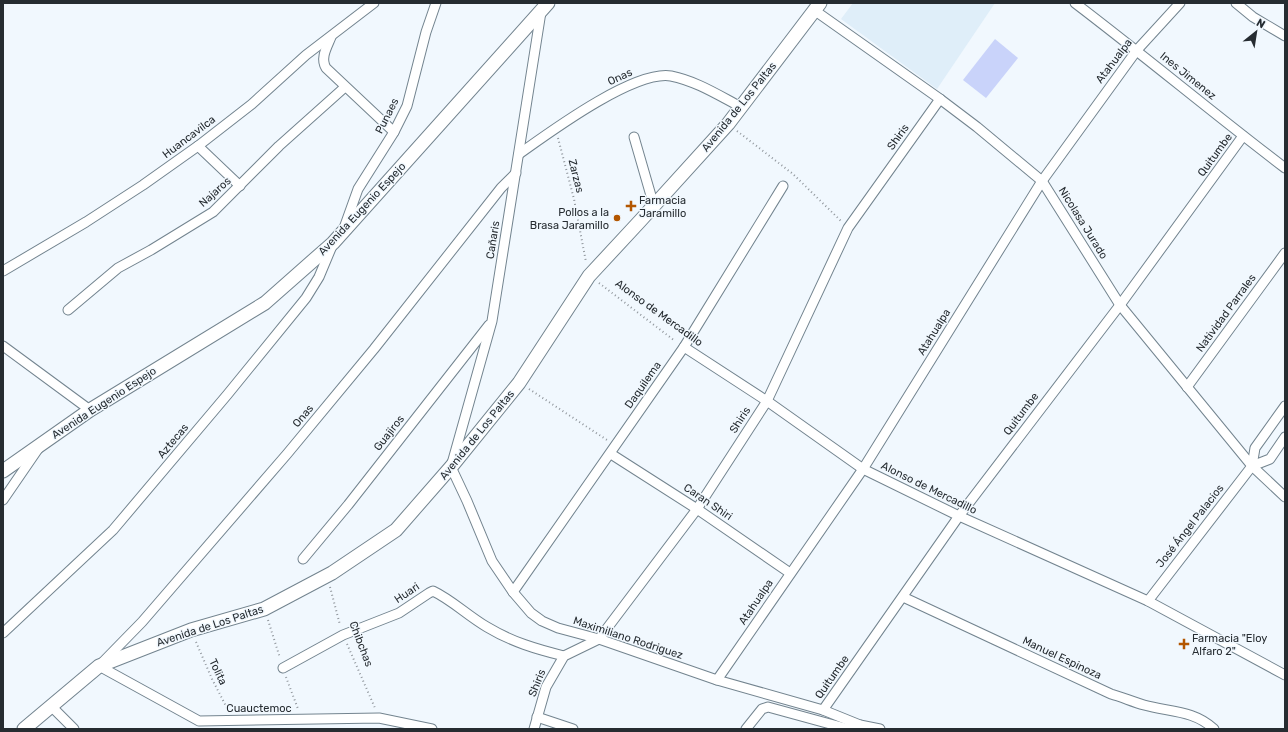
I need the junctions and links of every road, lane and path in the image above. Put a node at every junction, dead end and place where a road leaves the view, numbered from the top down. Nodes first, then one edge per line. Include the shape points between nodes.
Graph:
1 (374, 3) edge
2 (436, 3) edge
3 (1075, 3) edge
4 (1180, 3) edge
5 (1236, 3) edge
6 (544, 7) edge
7 (817, 7) edge
8 (333, 34) junction
9 (1285, 36) edge
10 (1137, 50) junction
11 (345, 87) junction
12 (940, 99) junction
13 (741, 107) junction
14 (728, 124) junction
15 (555, 128) junction
16 (394, 132) junction
17 (1243, 136) junction
18 (634, 137) dead end
19 (198, 146) junction
20 (519, 154) junction
21 (1285, 168) edge
22 (516, 173) junction
23 (1042, 181) junction
24 (240, 186) junction
25 (783, 186) dead end
26 (654, 206) junction
27 (848, 228) junction
28 (342, 232) junction
29 (333, 243) junction
30 (1285, 253) edge
31 (3, 271) edge
32 (589, 276) junction
33 (1120, 305) junction
34 (68, 310) dead end
35 (492, 321) junction
36 (3, 346) edge
37 (684, 347) junction
38 (519, 383) junction
39 (1187, 387) junction
40 (767, 401) junction
41 (1285, 406) edge
42 (90, 410) junction
43 (1285, 437) edge
44 (41, 445) junction
45 (616, 445) junction
46 (611, 454) junction
47 (1252, 466) junction
48 (451, 467) junction
49 (863, 469) junction
50 (3, 471) edge
51 (1285, 497) edge
52 (3, 500) edge
53 (697, 509) junction
54 (959, 516) junction
55 (303, 559) dead end
56 (790, 573) junction
57 (327, 576) junction
58 (513, 592) junction
59 (903, 597) junction
60 (1148, 601) junction
61 (191, 630) junction
62 (3, 633) edge
63 (343, 635) junction
64 (599, 639) junction
65 (564, 656) junction
66 (99, 666) junction
67 (283, 668) dead end
68 (1285, 675) edge
69 (717, 680) junction
70 (52, 707) junction
71 (823, 710) junction
72 (537, 717) junction
73 (379, 718) junction
74 (233, 720) junction
75 (310, 724) edge
76 (860, 725) junction
77 (410, 727) edge
78 (24, 729) edge
79 (74, 729) edge
80 (432, 729) edge
81 (534, 729) edge
82 (573, 729) edge
83 (746, 729) edge
84 (880, 729) edge
85 (1214, 729) edge

1 - 8 street, Huancavilca
2 - 16 street, Punaes via 407,106
3 - 10 street, Ines Jimenez
4 - 10 street, Atahualpa
5 - 9 street via 1253,17
6 - 20 street, Cañaris
6 - 28 main road, Avenida Eugenio Espejo
7 - 12 street, Nicolasa Jurado
7 - 13 main road, Avenida de Los Paltas
8 - 11 street via 323,64
8 - 19 street, Huancavilca via 252,104
10 - 17 street, Ines Jimenez
10 - 23 street, Atahualpa
11 - 16 street
11 - 24 street, Najaros via 278,146
12 - 23 street, Nicolasa Jurado
12 - 27 street, Shiris
13 - 14 main road, Avenida de Los Paltas
13 - 15 street, Onas via 696,83 670,76 651,77 621,88
14 - 26 main road, Avenida de Los Paltas
14 - 27 path via 793,174
15 - 20 street, Onas
15 - 32 path, Zarzas via 574,199
16 - 28 street, Punaes via 358,190
17 - 21 street, Ines Jimenez
17 - 33 street, Quitumbe
18 - 26 street
19 - 24 street
19 - 31 street, Huancavilca via 86,222
20 - 22 street, Cañaris
22 - 35 street, Cañaris
22 - 66 street, Onas via 501,188 287,454 142,622
23 - 33 street, Nicolasa Jurado
23 - 49 street, Atahualpa
24 - 34 street, Najaros via 213,212 118,268
25 - 37 street, Daquilema
26 - 32 main road, Avenida de Los Paltas
27 - 40 street, Shiris
28 - 29 main road, Avenida Eugenio Espejo
29 - 42 main road, Avenida Eugenio Espejo via 265,303
29 - 62 street, Aztecas via 319,277 306,298 113,530
30 - 39 street, Natividad Parrales
32 - 37 path, Alonso de Mercadillo
32 - 38 main road, Avenida de Los Paltas
33 - 39 street, Nicolasa Jurado
33 - 54 street, Quitumbe
35 - 48 street, Cañaris
35 - 55 street, Guajiros
36 - 42 street
37 - 40 street, Alonso de Mercadillo
37 - 45 street, Daquilema
38 - 45 path
38 - 48 main road, Avenida de Los Paltas
39 - 47 street, Nicolasa Jurado
40 - 49 street, Alonso de Mercadillo
40 - 53 street, Shiris
41 - 47 street, José Ángel Palacios via 1255,448
42 - 44 main road, Avenida Eugenio Espejo
43 - 47 street via 1270,459
44 - 50 main road, Avenida Eugenio Espejo
44 - 52 street
45 - 46 street, Daquilema
46 - 53 street, Caran Shiri
46 - 58 street, Daquilema
47 - 51 street, Nicolasa Jurado
47 - 60 street, José Ángel Palacios
48 - 57 main road, Avenida de Los Paltas via 396,530
48 - 58 street, Maximiliano Rodriguez via 492,561
49 - 54 street, Alonso de Mercadillo
49 - 56 street, Atahualpa
53 - 56 street, Caran Shiri
53 - 64 street, Shiris
54 - 59 street, Quitumbe
54 - 60 street, Alonso de Mercadillo
56 - 69 street, Atahualpa
57 - 61 main road, Avenida de Los Paltas via 264,609
57 - 63 path, Chibchas
58 - 64 street, Maximiliano Rodriguez via 531,613 542,621
59 - 71 street, Quitumbe
59 - 85 street, Manuel Espinoza via 1111,694 1144,705 1195,716
60 - 68 street, Alonso de Mercadillo
61 - 66 main road, Avenida de Los Paltas
61 - 74 path, Tolita
63 - 65 street, Huari via 395,615 433,591 500,634 526,646
63 - 67 street, Huari
63 - 73 path, Chibchas
64 - 65 street, Shiris
64 - 69 street, Maximiliano Rodriguez
65 - 72 street, Shiris via 546,687
66 - 70 main road, Avenida de Los Paltas
66 - 74 street, Cuauctemoc via 199,721
69 - 71 street, Maximiliano Rodriguez
70 - 78 main road, Avenida de Los Paltas
70 - 79 street
71 - 76 street, Maximiliano Rodriguez
72 - 81 street, Shiris
72 - 82 street
73 - 75 street, Cuauctemoc
73 - 77 street, Cuauctemoc
74 - 75 street, Cuauctemoc
76 - 83 street via 846,728 768,707 762,709
76 - 84 street, Maximiliano Rodriguez
77 - 80 street, Cuauctemoc

